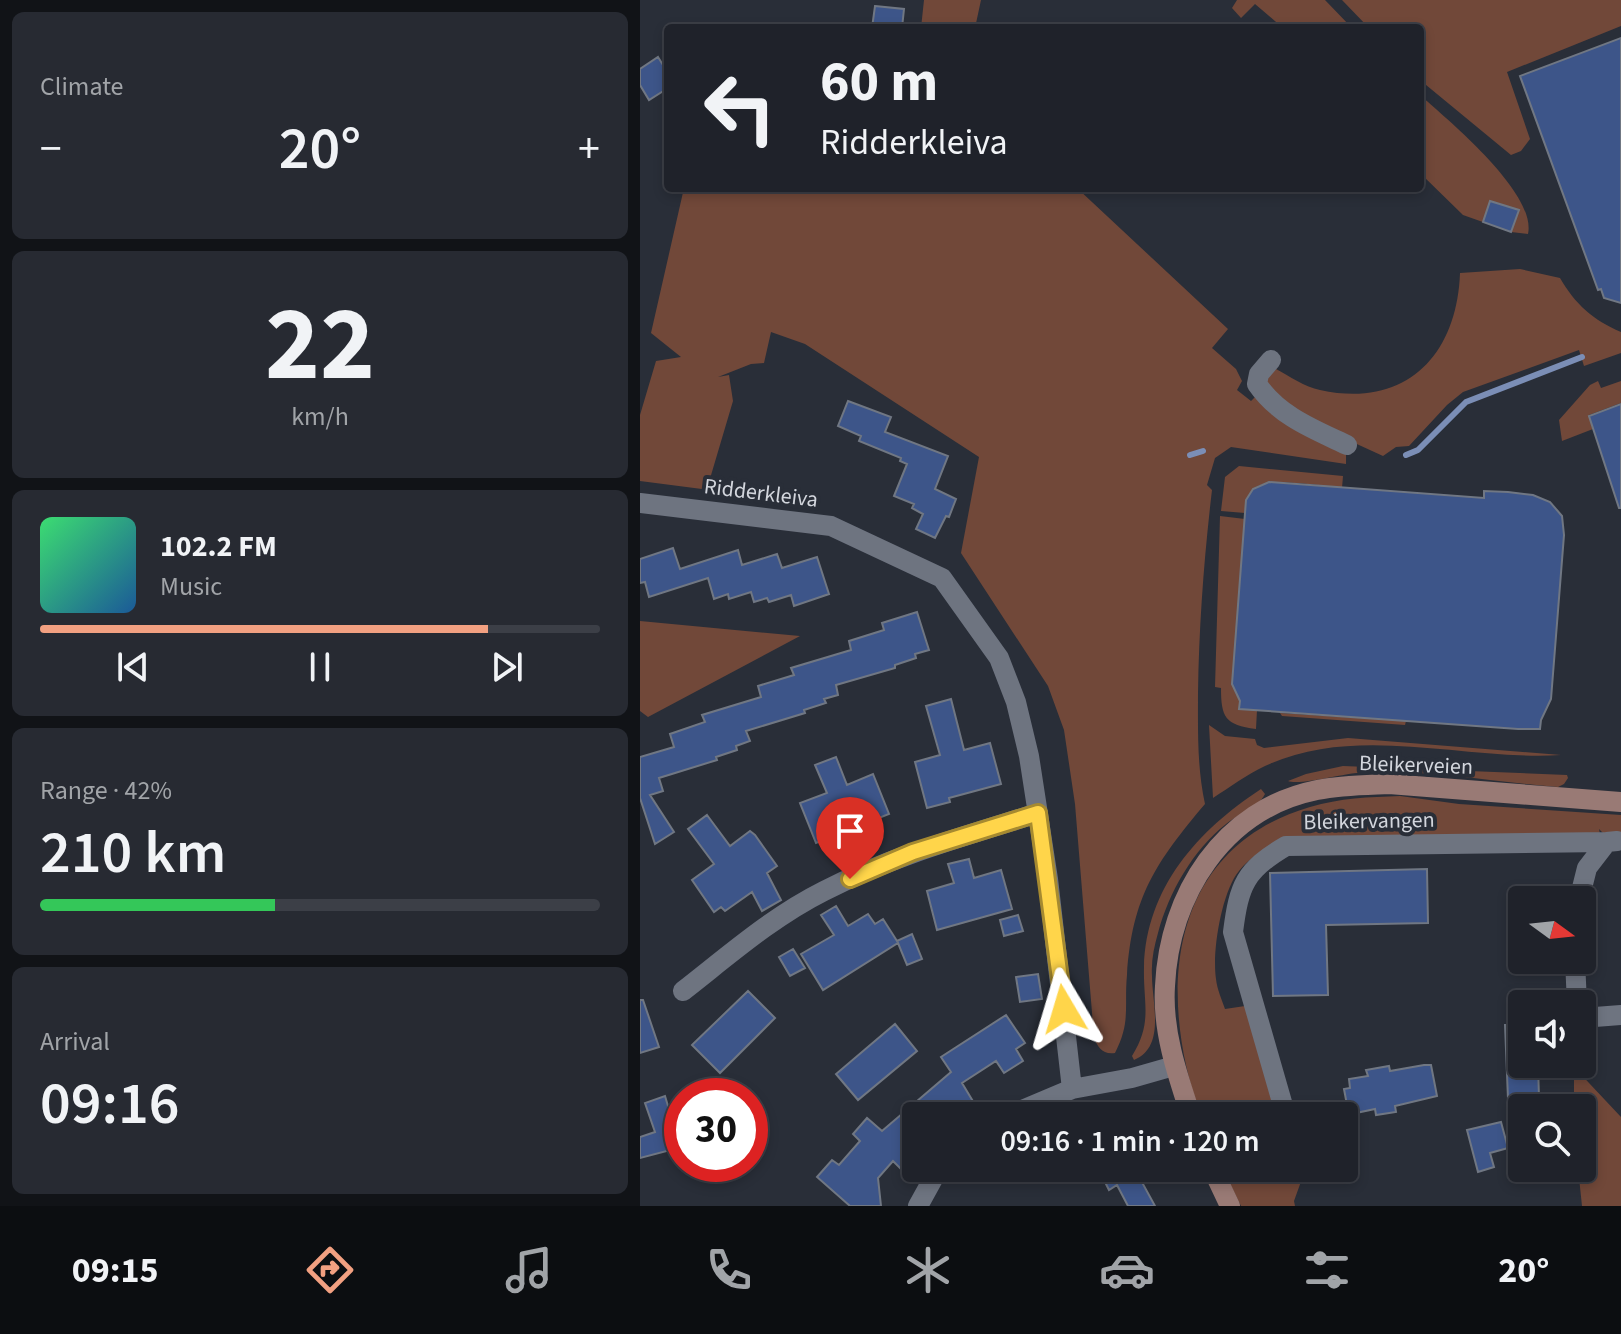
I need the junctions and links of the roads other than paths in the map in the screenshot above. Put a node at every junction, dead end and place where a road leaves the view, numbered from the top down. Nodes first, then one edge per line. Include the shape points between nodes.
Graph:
1 (1271, 360) dead end
2 (1347, 445) dead end
3 (640, 503) edge
4 (1621, 802) edge
5 (1038, 813) junction
6 (1614, 841) edge
7 (1582, 886) edge
8 (683, 991) dead end
9 (1621, 1015) edge
10 (1596, 1017) edge
11 (1174, 1066) junction
12 (1072, 1089) junction
13 (1041, 1102) edge
14 (1186, 1102) edge
15 (1282, 1102) edge
16 (931, 1182) edge
17 (1219, 1182) edge
18 (918, 1206) edge
19 (1230, 1206) edge

1 - 2 street via 1251,390
3 - 5 street, Ridderkleiva via 831,526 942,578 999,658 1016,702
4 - 11 main road, Bleikerveien via 1389,784 1316,790 1264,810 1221,844 1200,869 1175,923 1164,987
5 - 8 street via 913,852 822,892
5 - 12 street, Ridderkleiva
6 - 7 street, Bleikervangen via 1587,868
6 - 15 street, Bleikervangen via 1286,846 1263,860 1249,873 1233,932
9 - 10 street
11 - 12 street
11 - 14 main road, Bleikerveien
12 - 13 street
16 - 18 street
17 - 19 main road

